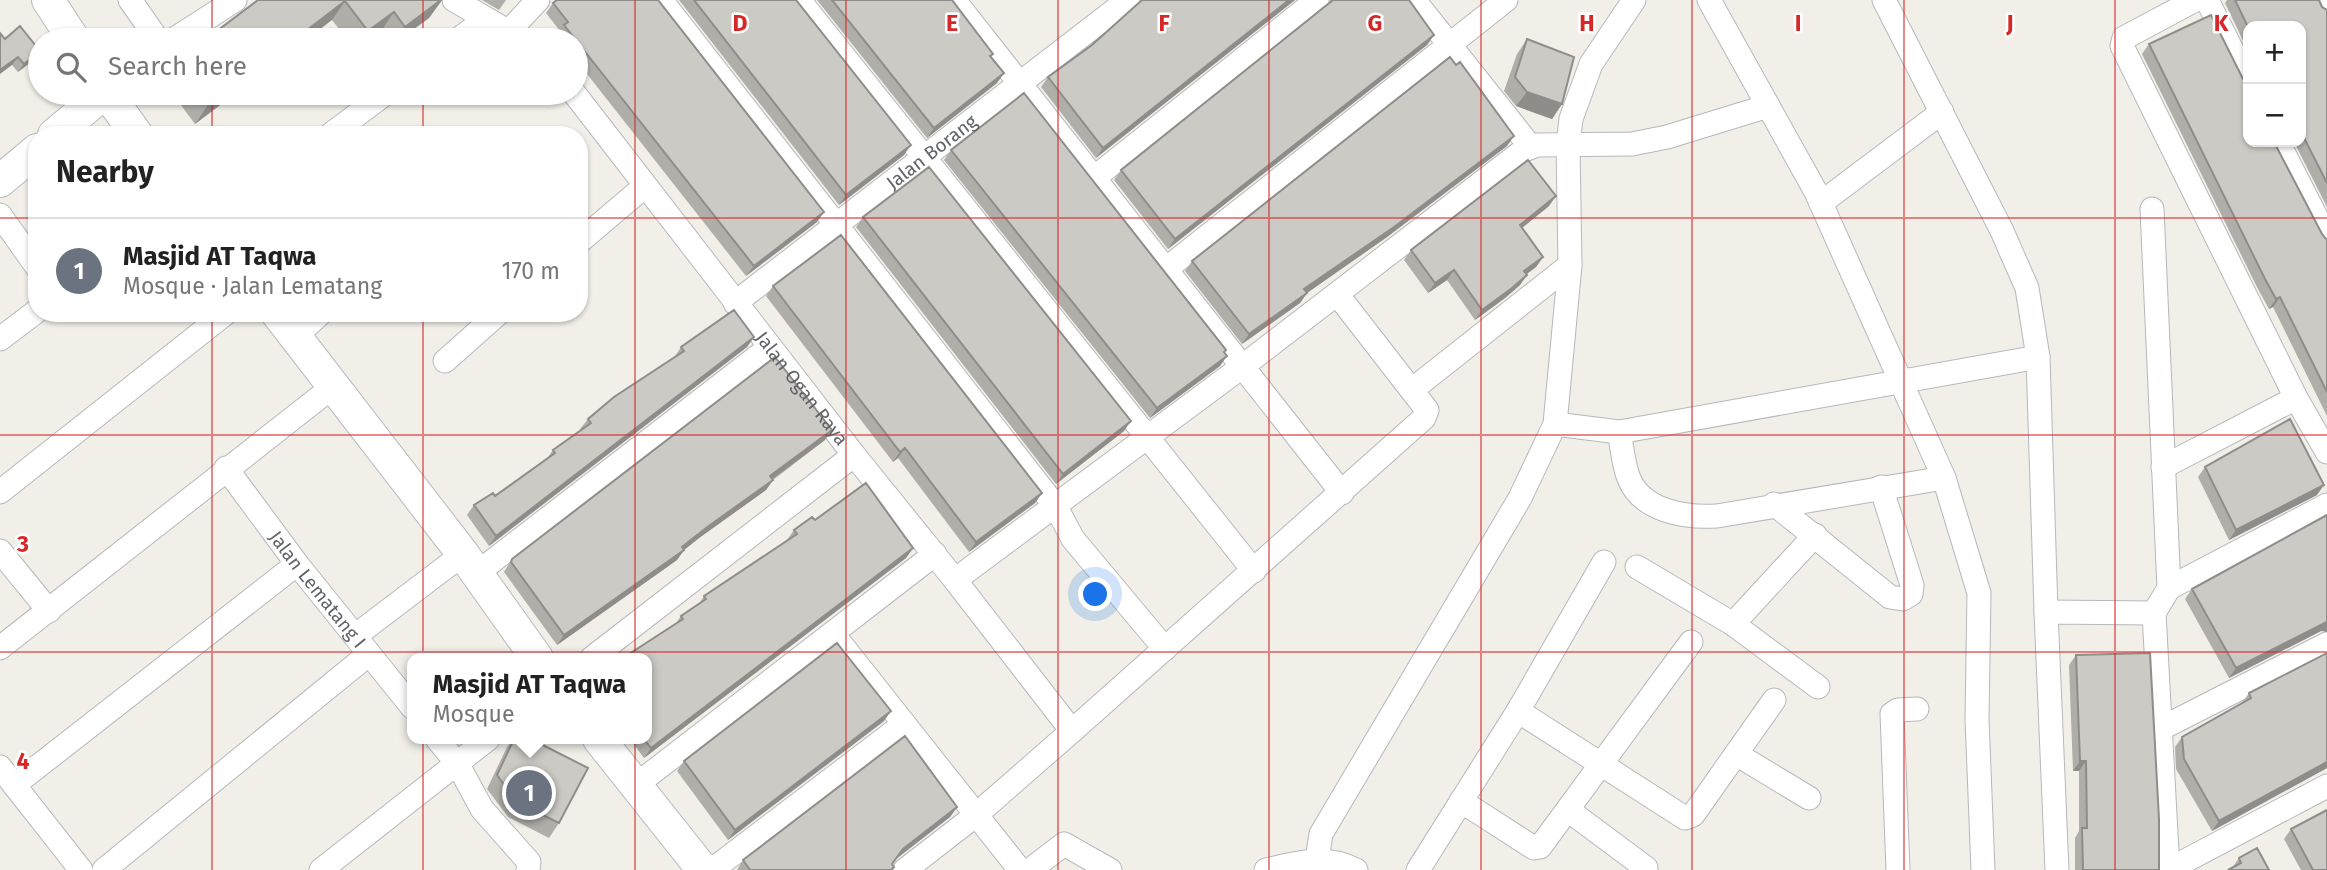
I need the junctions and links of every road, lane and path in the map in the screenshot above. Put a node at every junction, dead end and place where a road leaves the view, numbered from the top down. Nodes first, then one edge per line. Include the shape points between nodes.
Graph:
1 (48, 0) edge
2 (130, 0) edge
3 (235, 0) edge
4 (454, 0) edge
5 (538, 0) edge
6 (661, 0) edge
7 (799, 0) edge
8 (954, 0) edge
9 (1128, 0) edge
10 (1317, 0) edge
11 (1414, 0) edge
12 (1506, 0) edge
13 (1634, 0) edge
14 (1709, 0) edge
15 (1884, 0) edge
16 (2195, 0) edge
17 (2207, 0) edge
18 (2322, 0) edge
19 (2327, 10) edge
20 (486, 19) junction
21 (66, 28) edge
22 (150, 28) edge
23 (192, 28) edge
24 (474, 28) edge
25 (503, 28) edge
26 (520, 28) edge
27 (1451, 45) junction
28 (2243, 72) edge
29 (1019, 82) junction
30 (91, 105) edge
31 (115, 105) edge
32 (370, 105) edge
33 (583, 105) edge
34 (1768, 106) junction
35 (1942, 112) junction
36 (65, 126) edge
37 (130, 126) edge
38 (342, 126) edge
39 (1568, 145) junction
40 (1530, 146) junction
41 (2281, 147) edge
42 (923, 157) junction
43 (28, 158) edge
44 (1094, 178) junction
45 (0, 181) edge
46 (645, 186) junction
47 (1821, 203) junction
48 (2152, 209) dead end
49 (0, 215) edge
50 (834, 224) junction
51 (588, 234) edge
52 (2327, 238) edge
53 (28, 254) edge
54 (1570, 265) junction
55 (1166, 269) junction
56 (1337, 294) junction
57 (735, 303) junction
58 (28, 318) edge
59 (215, 322) edge
60 (489, 322) edge
61 (287, 324) edge
62 (0, 339) edge
63 (770, 347) junction
64 (2038, 357) junction
65 (445, 361) dead end
66 (1243, 366) junction
67 (1900, 383) junction
68 (335, 385) junction
69 (1413, 389) junction
70 (2296, 398) junction
71 (1555, 424) junction
72 (1619, 432) junction
73 (1146, 439) junction
74 (2327, 452) edge
75 (854, 455) junction
76 (2163, 467) junction
77 (226, 468) junction
78 (1944, 478) junction
79 (1881, 487) junction
80 (0, 492) edge
81 (1342, 493) junction
82 (1774, 504) junction
83 (2327, 505) edge
84 (1056, 507) junction
85 (1815, 535) junction
86 (0, 551) edge
87 (935, 554) junction
88 (1604, 562) dead end
89 (470, 563) junction
90 (297, 564) junction
91 (1637, 567) dead end
92 (1254, 571) junction
93 (955, 580) junction
94 (2169, 588) junction
95 (50, 611) junction
96 (2046, 612) junction
97 (2154, 613) junction
98 (1733, 624) junction
99 (833, 634) junction
100 (1691, 642) dead end
101 (2327, 644) edge
102 (362, 645) junction
103 (0, 648) edge
104 (1165, 649) junction
105 (533, 653) edge
106 (598, 653) edge
107 (1818, 687) dead end
108 (1774, 700) dead end
109 (407, 701) edge
110 (1917, 709) dead end
111 (1518, 711) junction
112 (904, 724) junction
113 (2160, 729) junction
114 (1072, 731) junction
115 (441, 744) edge
116 (482, 744) edge
117 (603, 744) edge
118 (1736, 754) junction
119 (457, 763) junction
120 (1599, 764) junction
121 (7, 776) edge
122 (636, 785) junction
123 (2327, 786) edge
124 (1809, 798) dead end
125 (1461, 801) junction
126 (1568, 810) junction
127 (976, 815) junction
128 (1317, 859) junction
129 (1646, 869) edge
130 (81, 870) edge
131 (104, 870) edge
132 (321, 870) edge
133 (528, 870) edge
134 (703, 870) edge
135 (712, 870) edge
136 (905, 870) edge
137 (1020, 870) edge
138 (1030, 870) edge
139 (1110, 870) edge
140 (1266, 870) edge
141 (1356, 870) edge
142 (1418, 870) edge
143 (1898, 870) edge
144 (1983, 870) edge
145 (2057, 870) edge
146 (2168, 870) edge

1 - 21 street
2 - 22 street
3 - 23 street
4 - 20 street
5 - 26 street
6 - 50 street
7 - 42 street
8 - 29 street
9 - 29 street, Jalan Borang
10 - 44 street
11 - 27 street
12 - 27 street
13 - 39 street via 1583,82
14 - 34 street
15 - 35 street
16 - 70 street via 2124,38 2122,46
17 - 28 street
18 - 19 street
20 - 24 street
20 - 25 street
27 - 40 street
27 - 55 street
29 - 42 street, Jalan Borang
29 - 44 street
30 - 36 street
31 - 37 street
32 - 38 street
33 - 46 street, Jalan Ogan Raya
34 - 39 street via 1632,144
34 - 47 street
35 - 47 street
35 - 64 street via 2016,261 2026,288
39 - 40 street
39 - 54 street
40 - 56 street
41 - 52 street
42 - 50 street, Jalan Borang
42 - 73 street
43 - 45 street
44 - 55 street
46 - 51 street
46 - 57 street, Jalan Ogan Raya
47 - 67 street
48 - 76 street
49 - 53 street
50 - 57 street, Jalan Borang
50 - 84 street
54 - 69 street
54 - 71 street
55 - 66 street
56 - 66 street
56 - 69 street
57 - 63 street, Jalan Ogan Raya
58 - 62 street
59 - 80 street
60 - 65 street
61 - 68 street
63 - 75 street, Jalan Ogan Raya
63 - 89 street
64 - 67 street
64 - 96 street
66 - 73 street
66 - 81 street
67 - 72 street
67 - 78 street
68 - 77 street
68 - 89 street
69 - 81 street via 1426,415
70 - 74 street
70 - 76 street
71 - 72 street
71 - 128 street via 1520,498 1321,834
72 - 82 street via 1628,475 1637,491 1659,507 1696,517
73 - 84 street
73 - 92 street
75 - 87 street
75 - 106 street, Jalan Ogan Raya
76 - 94 street
77 - 90 street, Jalan Lematang I
77 - 95 street
78 - 79 street
78 - 144 street via 1979,593 1977,719
79 - 82 street
79 - 85 street via 1912,585 1908,598 1890,597
81 - 92 street
82 - 85 street
83 - 94 street
84 - 93 street
84 - 104 street via 1073,539
85 - 98 street
86 - 95 street
87 - 93 street
87 - 99 street
88 - 111 street
89 - 102 street
89 - 105 street
90 - 102 street, Jalan Lematang I
90 - 121 street
91 - 98 street
92 - 104 street
93 - 114 street
94 - 97 street
95 - 103 street
96 - 97 street
96 - 145 street
97 - 113 street
98 - 107 street
99 - 112 street
99 - 122 street
100 - 120 street
101 - 113 street
102 - 109 street, Jalan Lematang I
102 - 131 street
104 - 114 street
108 - 118 street
110 - 143 street via 1892,714
111 - 120 street
111 - 125 street
112 - 127 street
112 - 135 street
113 - 146 street
114 - 127 street
115 - 119 street
116 - 119 street
117 - 122 street
118 - 120 street via 1693,815 1685,818
118 - 124 street
119 - 132 street
119 - 133 street via 482,808 529,862
120 - 126 street
121 - 130 street
122 - 134 street
123 - 146 street
125 - 126 street via 1534,848 1540,848
125 - 142 street
126 - 129 street
127 - 136 street
127 - 137 street
128 - 140 street
128 - 141 street
138 - 139 street via 1064,844

